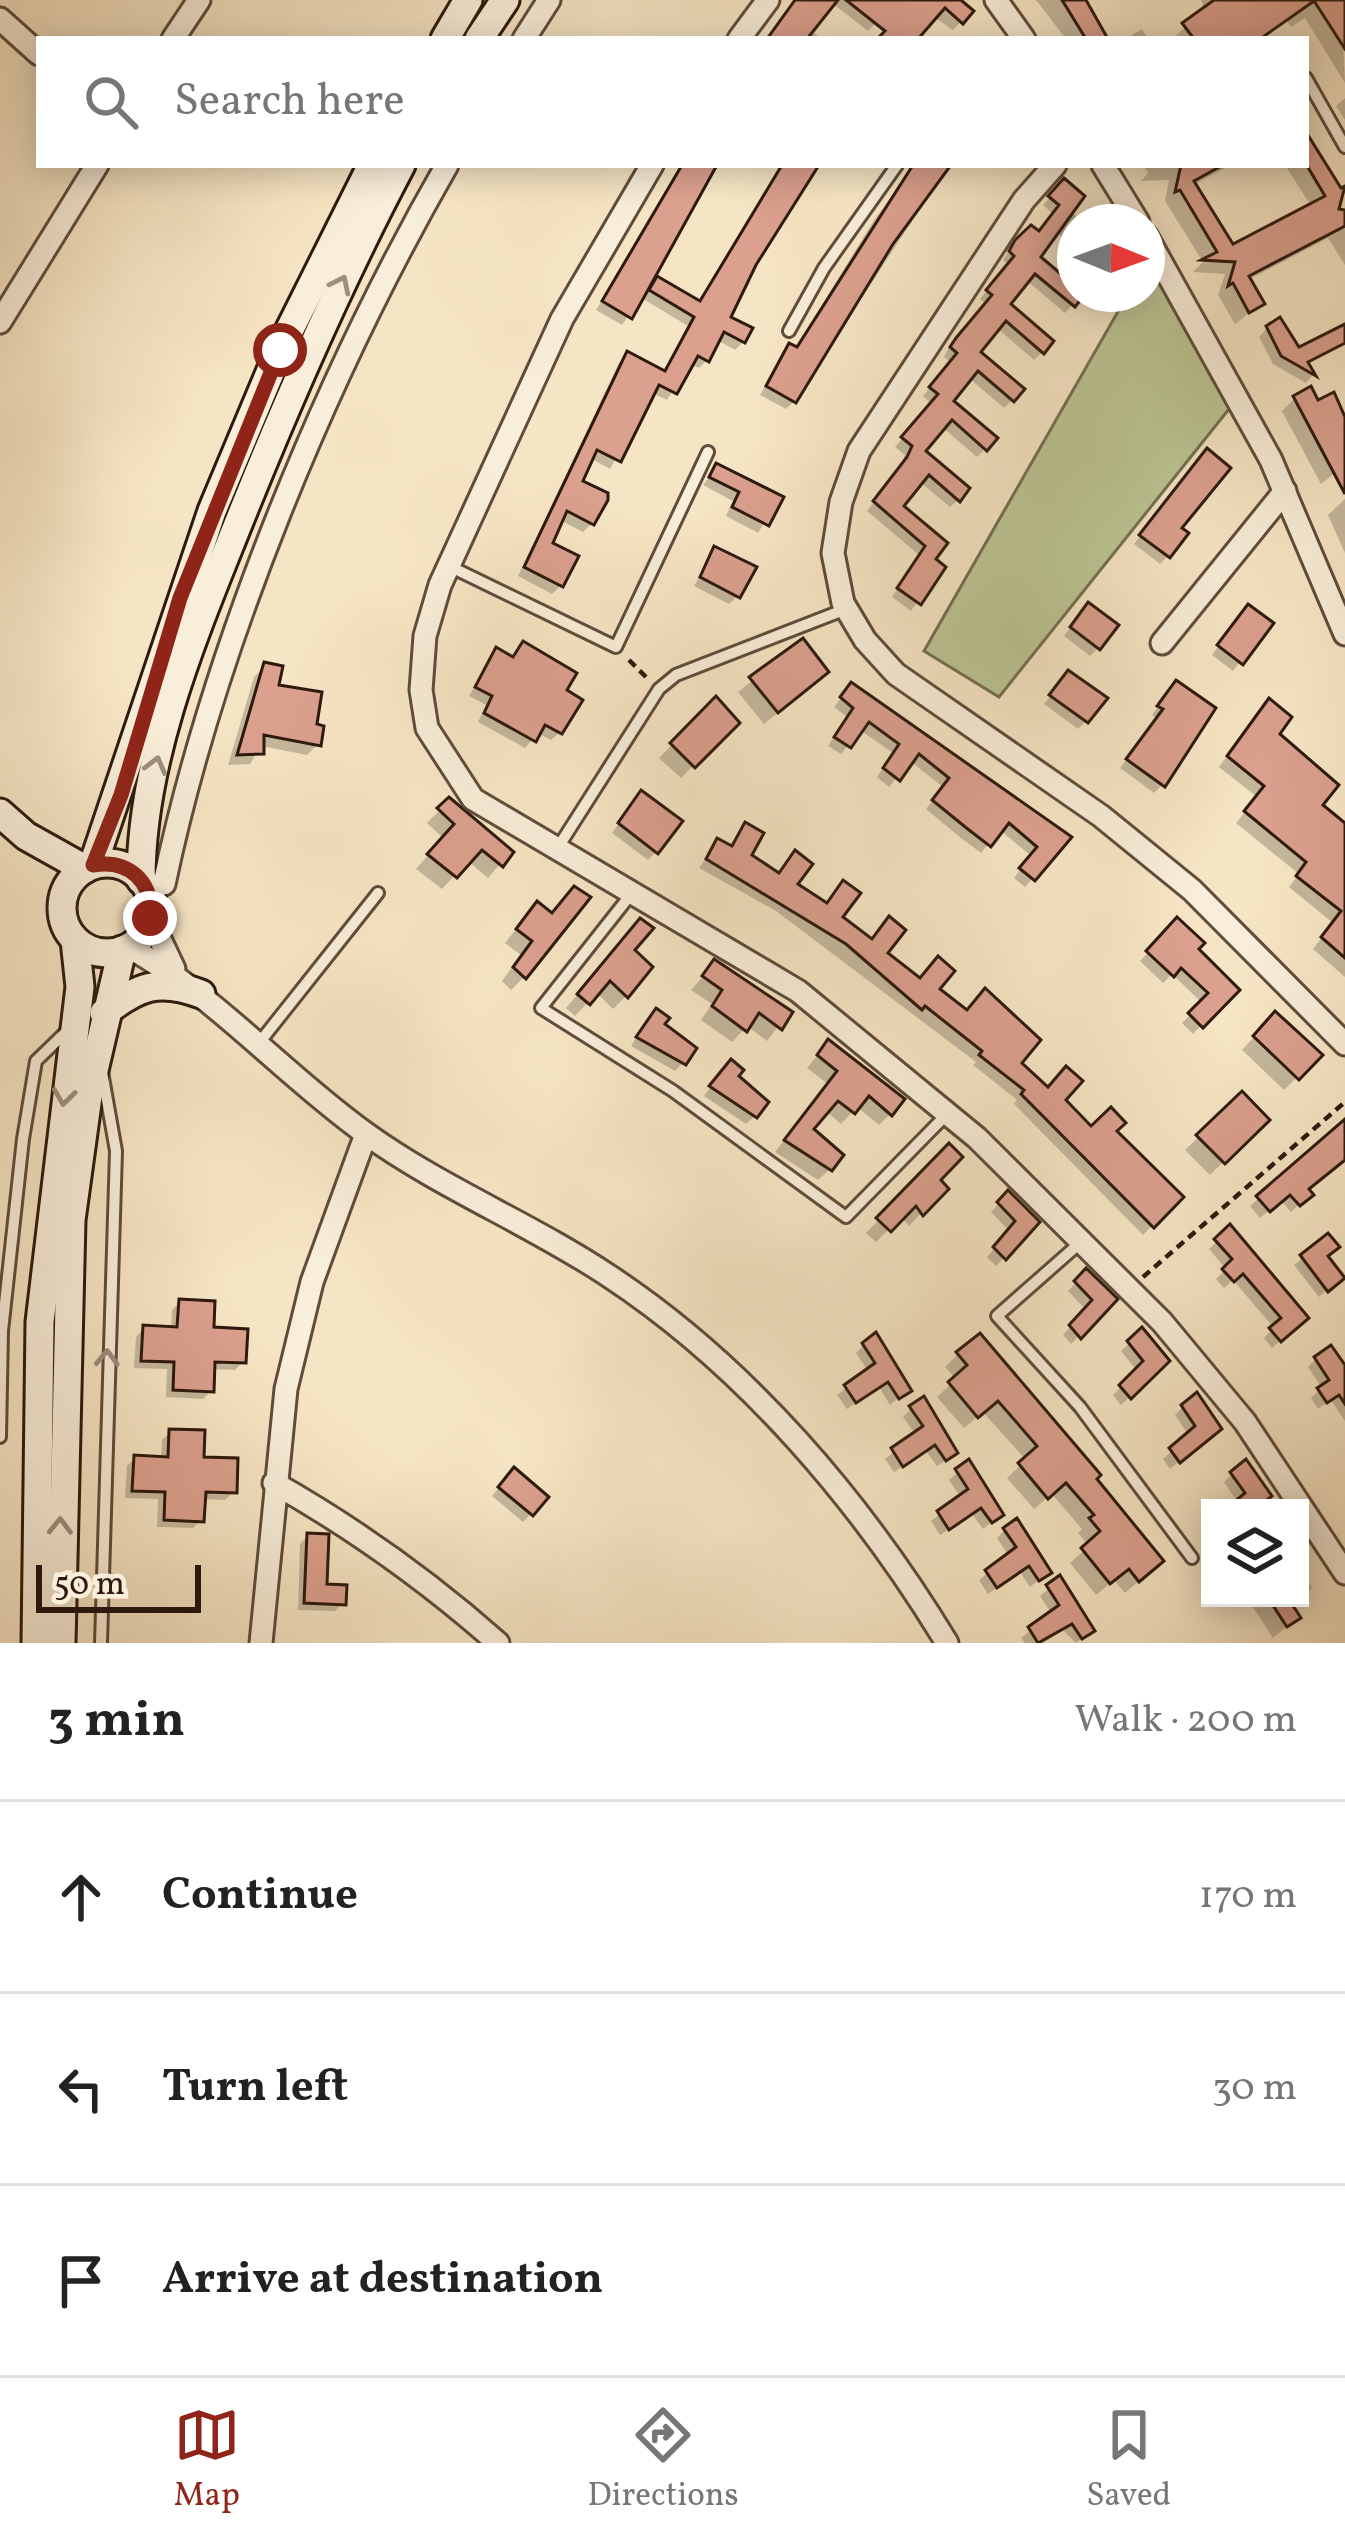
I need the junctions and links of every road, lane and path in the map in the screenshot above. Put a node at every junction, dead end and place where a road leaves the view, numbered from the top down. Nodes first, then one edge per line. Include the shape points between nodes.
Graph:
1 (199, 0) edge
2 (468, 0) edge
3 (505, 0) edge
4 (549, 0) edge
5 (768, 0) edge
6 (996, 0) edge
7 (0, 19) edge
8 (1012, 34) edge
9 (174, 36) edge
10 (447, 36) edge
11 (481, 36) edge
12 (526, 36) edge
13 (741, 36) edge
14 (36, 51) edge
15 (1309, 83) edge
16 (1345, 147) edge
17 (95, 168) edge
18 (371, 168) edge
19 (399, 168) edge
20 (445, 168) edge
21 (650, 168) edge
22 (895, 168) edge
23 (1052, 168) edge
24 (1105, 168) edge
25 (1127, 204) edge
26 (1165, 270) edge
27 (0, 322) edge
28 (789, 331) dead end
29 (708, 452) dead end
30 (1286, 491) junction
31 (449, 566) junction
32 (846, 609) junction
33 (1345, 634) edge
34 (1162, 643) dead end
35 (616, 647) junction
36 (658, 689) junction
37 (0, 813) edge
38 (110, 824) junction
39 (29, 838) junction
40 (556, 852) junction
41 (89, 867) junction
42 (152, 882) junction
43 (378, 893) dead end
44 (632, 893) junction
45 (63, 900) junction
46 (150, 918) junction
47 (75, 940) junction
48 (126, 949) junction
49 (178, 975) junction
50 (200, 994) junction
51 (104, 1013) junction
52 (74, 1024) junction
53 (260, 1043) junction
54 (1345, 1044) edge
55 (97, 1051) junction
56 (1345, 1102) edge
57 (948, 1113) junction
58 (366, 1134) junction
59 (1083, 1240) junction
60 (1130, 1288) junction
61 (0, 1437) edge
62 (274, 1483) junction
63 (1192, 1558) dead end
64 (1345, 1573) edge
65 (36, 1643) edge
66 (61, 1643) edge
67 (100, 1643) edge
68 (261, 1643) edge
69 (498, 1643) edge
70 (947, 1643) edge

1 - 9 street
2 - 10 street
3 - 11 street
4 - 12 street
5 - 13 street
6 - 8 street
7 - 14 street
15 - 16 lane
17 - 27 street
18 - 38 street via 212,511
42 -> 19 street via 141,830 205,607 321,323
20 - 42 street via 322,411
21 - 31 street via 562,319
22 - 28 lane
23 - 32 street via 859,451 833,553
24 - 25 street
26 - 30 street
29 - 35 lane
30 - 33 street
30 - 34 street
31 - 35 lane
31 - 40 street via 425,636 427,728 473,800
32 - 36 lane
32 - 54 street via 896,674 1174,875
35 - 36 path
36 - 40 lane
37 - 39 street
38 - 39 street via 74,846
38 - 41 street
39 - 41 street
39 - 45 street via 57,875
40 - 44 street
41 - 42 street via 121,866
41 - 45 street via 70,881
42 - 46 street
43 - 53 lane
44 - 57 street via 797,991
44 - 57 lane via 541,1008 673,1091 846,1217
45 - 47 street
46 - 48 street
46 - 49 street
47 - 48 street via 96,952
47 - 52 street
48 - 49 street
48 - 51 street
49 - 50 street
50 - 51 street via 151,984
50 - 53 street
51 - 55 street
52 - 61 lane via 36,1060 8,1265
52 -> 65 street via 40,1322
53 - 58 street
66 -> 55 street via 71,1220
67 -> 55 lane via 116,1151
56 - 60 path
57 - 59 street
58 - 62 street via 312,1282
58 - 70 street via 612,1277 716,1360 820,1465
59 - 60 street
59 - 63 lane via 997,1316 1080,1408
60 - 64 street via 1245,1422
62 - 68 street
62 - 69 street via 348,1525

